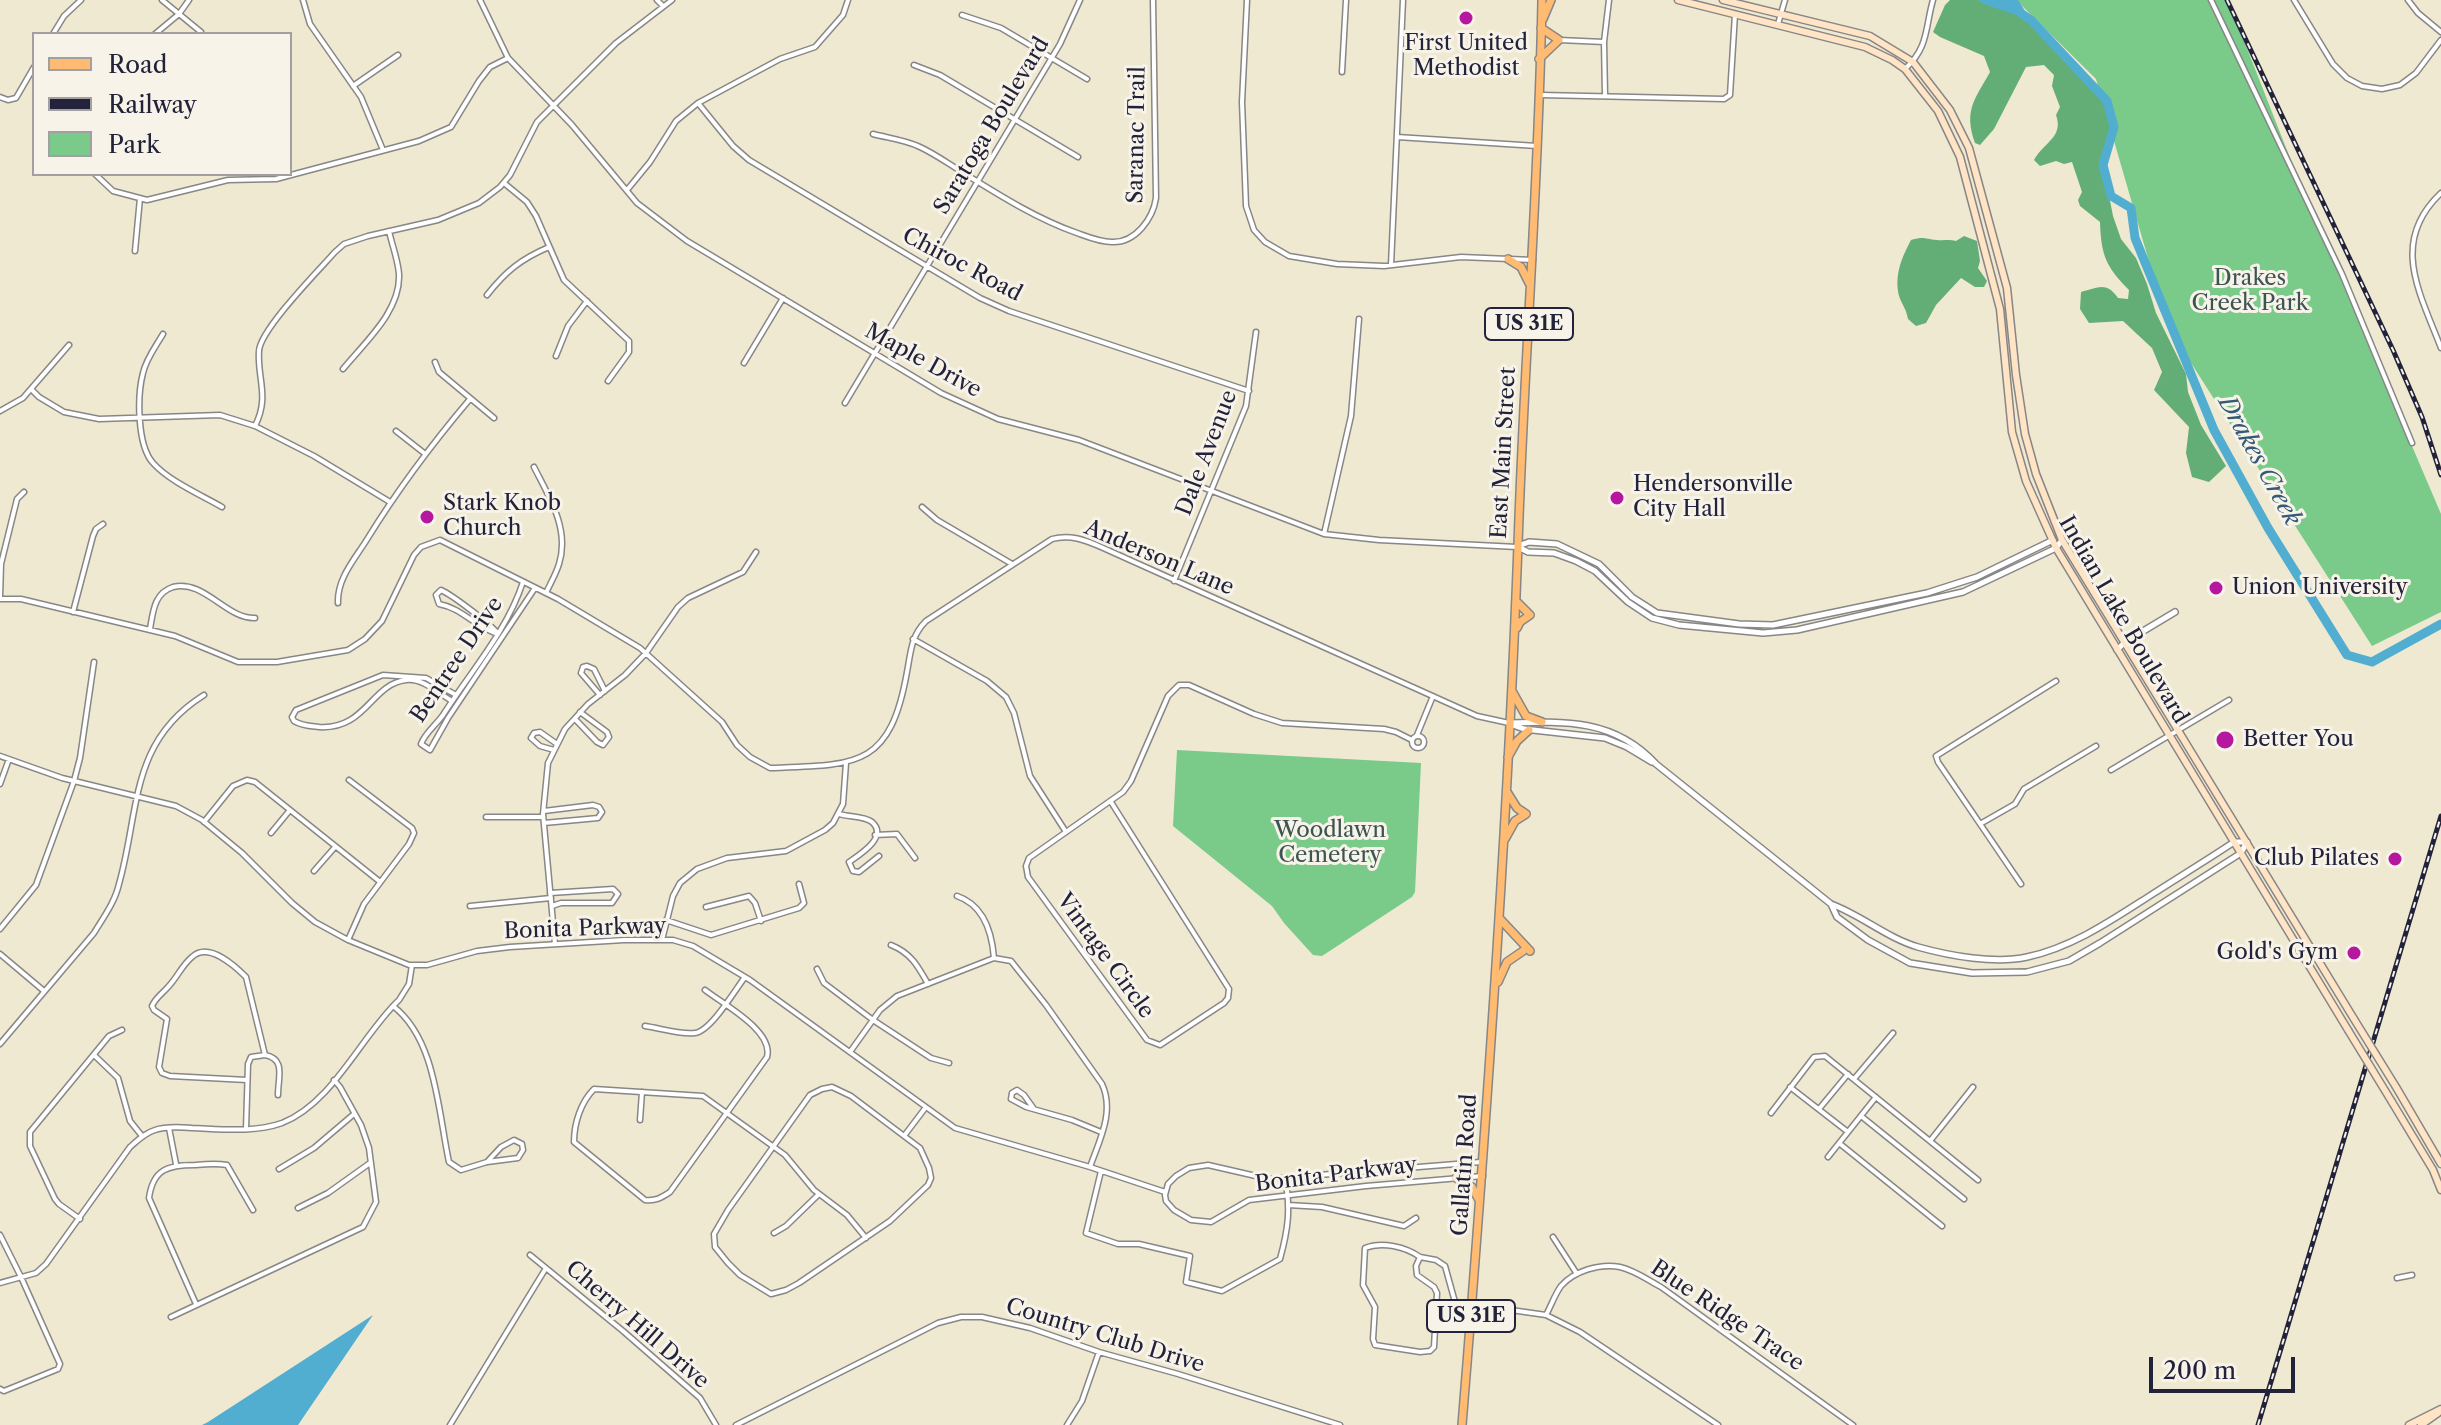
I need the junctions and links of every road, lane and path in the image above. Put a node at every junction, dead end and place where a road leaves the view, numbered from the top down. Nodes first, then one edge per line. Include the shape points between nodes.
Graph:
1 (81, 0) edge
2 (162, 0) edge
3 (189, 0) edge
4 (303, 0) edge
5 (480, 0) edge
6 (657, 0) edge
7 (672, 0) edge
8 (848, 0) edge
9 (1080, 0) edge
10 (1153, 0) edge
11 (1247, 0) edge
12 (1346, 0) edge
13 (1403, 0) edge
14 (1542, 0) edge
15 (1551, 0) edge
16 (1609, 0) edge
17 (1678, 0) edge
18 (1723, 0) edge
19 (1785, 0) edge
20 (1933, 0) edge
21 (2211, 0) edge
22 (2294, 0) edge
23 (2408, 0) edge
24 (663, 6) junction
25 (179, 14) junction
26 (1735, 14) junction
27 (1781, 14) junction
28 (962, 15) dead end
29 (1542, 24) junction
30 (1778, 24) junction
31 (54, 32) edge
32 (157, 32) edge
33 (201, 32) edge
34 (2441, 32) edge
35 (1559, 40) junction
36 (2441, 40) edge
37 (1604, 42) junction
38 (398, 55) dead end
39 (1052, 57) junction
40 (508, 58) junction
41 (1539, 59) junction
42 (1913, 62) junction
43 (914, 65) dead end
44 (1905, 69) junction
45 (32, 70) edge
46 (1342, 72) dead end
47 (1087, 79) dead end
48 (353, 86) junction
49 (1538, 95) junction
50 (1605, 95) junction
51 (0, 97) edge
52 (698, 103) junction
53 (553, 106) junction
54 (1015, 119) junction
55 (873, 134) dead end
56 (1397, 137) junction
57 (1537, 146) junction
58 (383, 150) junction
59 (1078, 157) dead end
60 (292, 175) edge
61 (97, 176) edge
62 (287, 176) edge
63 (977, 182) junction
64 (504, 183) junction
65 (627, 190) junction
66 (2441, 193) edge
67 (140, 198) junction
68 (1987, 215) junction
69 (1977, 218) junction
70 (389, 231) junction
71 (549, 247) junction
72 (135, 251) dead end
73 (1508, 259) junction
74 (1533, 260) junction
75 (1391, 265) junction
76 (926, 267) junction
77 (1531, 288) junction
78 (487, 295) dead end
79 (783, 298) junction
80 (587, 301) junction
81 (1359, 319) dead end
82 (1256, 332) dead end
83 (163, 334) dead end
84 (69, 345) dead end
85 (2441, 348) edge
86 (874, 353) junction
87 (556, 356) dead end
88 (435, 362) dead end
89 (744, 363) dead end
90 (343, 369) dead end
91 (608, 381) dead end
92 (31, 389) junction
93 (1249, 391) junction
94 (470, 399) junction
95 (845, 403) dead end
96 (0, 411) edge
97 (140, 418) junction
98 (494, 418) dead end
99 (255, 426) junction
100 (396, 431) dead end
101 (2412, 443) dead end
102 (424, 453) junction
103 (534, 467) dead end
104 (1212, 491) junction
105 (24, 492) dead end
106 (390, 502) junction
107 (222, 507) dead end
108 (922, 507) dead end
109 (103, 524) dead end
110 (1324, 534) junction
111 (2052, 540) junction
112 (2062, 540) junction
113 (1517, 547) junction
114 (2056, 548) junction
115 (756, 552) dead end
116 (1012, 564) junction
117 (1599, 564) junction
118 (1595, 571) junction
119 (1977, 577) junction
120 (1174, 581) junction
121 (523, 582) junction
122 (1980, 585) junction
123 (535, 588) junction
124 (546, 593) junction
125 (1927, 596) junction
126 (0, 598) edge
127 (1630, 600) junction
128 (1517, 602) junction
129 (338, 603) dead end
130 (73, 612) junction
131 (2175, 612) dead end
132 (255, 618) dead end
133 (1705, 620) junction
134 (1703, 628) junction
135 (150, 629) junction
136 (1773, 629) junction
137 (498, 634) junction
138 (1515, 634) junction
139 (913, 639) junction
140 (2125, 642) junction
141 (2117, 650) junction
142 (646, 653) junction
143 (94, 662) dead end
144 (2056, 681) dead end
145 (1511, 688) junction
146 (603, 693) junction
147 (204, 695) dead end
148 (456, 695) junction
149 (1433, 696) junction
150 (2229, 700) dead end
151 (452, 701) junction
152 (580, 712) junction
153 (575, 719) junction
154 (1542, 722) junction
155 (1509, 723) junction
156 (1529, 730) junction
157 (2178, 731) junction
158 (1417, 735) junction
159 (2169, 736) junction
160 (1412, 740) junction
161 (557, 744) junction
162 (2096, 746) dead end
163 (554, 750) junction
164 (0, 756) edge
165 (9, 759) junction
166 (1507, 759) junction
167 (846, 763) junction
168 (1656, 764) junction
169 (2111, 770) dead end
170 (349, 780) dead end
171 (74, 781) junction
172 (0, 784) edge
173 (1506, 789) junction
174 (137, 798) junction
175 (1111, 802) junction
176 (290, 810) junction
177 (839, 814) junction
178 (486, 817) dead end
179 (544, 817) junction
180 (204, 822) junction
181 (1980, 824) junction
182 (1066, 832) junction
183 (271, 833) dead end
184 (875, 835) junction
185 (1504, 841) junction
186 (2234, 842) junction
187 (2247, 842) junction
188 (335, 847) junction
189 (2241, 853) junction
190 (879, 856) dead end
191 (915, 858) dead end
192 (314, 871) dead end
193 (379, 881) junction
194 (799, 884) dead end
195 (2021, 884) dead end
196 (551, 896) junction
197 (957, 896) dead end
198 (1831, 904) junction
199 (470, 906) dead end
200 (552, 906) junction
201 (706, 907) dead end
202 (1501, 908) joint
203 (1500, 919) junction
204 (666, 920) junction
205 (761, 921) junction
206 (0, 929) edge
207 (348, 940) junction
208 (662, 940) junction
209 (555, 944) junction
210 (891, 945) dead end
211 (0, 954) edge
212 (994, 958) junction
213 (412, 965) junction
214 (817, 969) dead end
215 (745, 977) junction
216 (928, 984) junction
217 (1495, 987) junction
218 (705, 990) dead end
219 (45, 992) junction
220 (724, 1005) junction
221 (393, 1006) junction
222 (873, 1020) junction
223 (645, 1026) dead end
224 (122, 1030) dead end
225 (1893, 1033) dead end
226 (0, 1044) edge
227 (850, 1052) junction
228 (93, 1055) junction
229 (265, 1055) junction
230 (949, 1063) dead end
231 (1848, 1074) junction
232 (1854, 1079) junction
233 (247, 1080) junction
234 (334, 1080) junction
235 (1790, 1087) junction
236 (1973, 1087) dead end
237 (642, 1092) junction
238 (278, 1095) dead end
239 (1876, 1097) junction
240 (926, 1107) junction
241 (1034, 1109) junction
242 (1819, 1110) junction
243 (728, 1113) junction
244 (1771, 1113) dead end
245 (355, 1114) junction
246 (1861, 1116) junction
247 (640, 1120) dead end
248 (169, 1128) junction
249 (246, 1129) junction
250 (1848, 1132) junction
251 (1102, 1133) junction
252 (142, 1136) junction
253 (904, 1136) junction
254 (1930, 1141) junction
255 (1839, 1143) junction
256 (774, 1148) junction
257 (1828, 1157) dead end
258 (371, 1162) junction
259 (487, 1162) junction
260 (1484, 1162) junction
261 (176, 1164) junction
262 (2441, 1164) edge
263 (1090, 1167) junction
264 (279, 1169) dead end
265 (1101, 1171) junction
266 (1483, 1176) junction
267 (1285, 1178) junction
268 (1456, 1178) junction
269 (1978, 1180) dead end
270 (2441, 1190) edge
271 (1165, 1192) junction
272 (819, 1194) junction
273 (1288, 1195) junction
274 (1964, 1199) dead end
275 (1480, 1202) junction
276 (1288, 1205) junction
277 (298, 1208) dead end
278 (253, 1210) dead end
279 (1416, 1218) dead end
280 (80, 1219) junction
281 (1942, 1226) dead end
282 (774, 1233) dead end
283 (0, 1235) edge
284 (1553, 1237) dead end
285 (866, 1238) junction
286 (530, 1255) dead end
287 (1420, 1257) junction
288 (546, 1268) junction
289 (1577, 1274) junction
290 (2412, 1275) dead end
291 (21, 1277) junction
292 (2397, 1278) dead end
293 (0, 1283) edge
294 (197, 1305) junction
295 (1472, 1305) junction
296 (1546, 1315) junction
297 (171, 1317) dead end
298 (1099, 1352) junction
299 (0, 1389) edge
300 (2441, 1412) edge
301 (450, 1425) edge
302 (716, 1425) edge
303 (736, 1425) edge
304 (1067, 1425) edge
305 (1340, 1425) edge
306 (1462, 1425) edge
307 (1718, 1425) edge
308 (1853, 1425) edge
309 (2409, 1425) edge
310 (2424, 1425) edge

1 - 31 street
2 - 25 street
3 - 25 street
4 - 48 street via 310,24
5 - 40 street, Maple Drive
6 - 24 street
7 - 24 street
8 - 52 street via 843,15 815,47 780,59
9 - 39 street, Saratoga Boulevard
10 - 63 street, Saranac Trail via 1156,198 1142,228 1124,241 1096,239 1045,220
11 - 75 street via 1242,128 1246,206 1254,230 1289,256
12 - 46 street
13 - 56 street
14 - 29 main road, East Main Street / US 31E
15 - 29 main road
16 - 37 street
17 - 26 main road, Indian Lake Boulevard
18 - 27 main road, Indian Lake Boulevard
19 - 27 street
20 - 42 street via 1926,38
21 - 101 street via 2342,274
22 - 36 street via 2333,64 2362,86 2400,85
23 - 34 street
24 - 53 street via 616,43
25 - 32 street
25 - 33 street
26 - 30 main road, Indian Lake Boulevard
26 - 50 street via 1730,95 1724,99
27 - 30 street
27 - 42 main road, Indian Lake Boulevard via 1870,36
28 - 39 street via 1001,28
29 - 35 main road
29 - 41 main road, East Main Street / US 31E
30 - 44 main road, Indian Lake Boulevard via 1865,47
35 - 37 street
35 - 41 main road
37 - 50 street
38 - 48 street
39 - 47 street
39 - 54 street, Saratoga Boulevard
40 - 53 street, Maple Drive
40 - 58 street via 490,67 451,127
41 - 49 main road, East Main Street / US 31E
42 - 44 street
42 - 68 main road, Indian Lake Boulevard via 1956,120
43 - 54 street
44 - 69 main road, Indian Lake Boulevard via 1946,125
45 - 51 street via 16,98
48 - 58 street
49 - 50 street
49 - 57 main road, East Main Street / US 31E
52 - 65 street via 676,121
52 - 76 street, Chiroc Road via 749,160
53 - 64 street via 537,122
53 - 65 street, Maple Drive
54 - 59 street
54 - 63 street, Saratoga Boulevard
55 - 63 street, Saranac Trail via 921,147
56 - 57 street
56 - 75 street
57 - 74 main road, East Main Street / US 31E
58 - 60 street
61 - 67 street via 113,191
62 - 67 street via 228,180 161,198
63 - 76 street, Saratoga Boulevard
64 - 70 street via 479,203 438,220
64 - 71 street via 527,202
65 - 79 street, Maple Drive via 660,222
66 - 85 street via 2424,213 2410,249
67 - 72 street
68 - 69 main road
68 - 112 main road, Indian Lake Boulevard via 2007,288 2025,434
69 - 111 main road, Indian Lake Boulevard via 2000,309 2012,432
70 - 90 street via 399,288 393,305
70 - 99 street via 344,244 271,325 258,349 263,385
71 - 78 street via 503,274
71 - 80 street via 564,280
73 - 74 street
73 - 75 street
73 - 77 main road via 1521,267
74 - 77 main road, East Main Street / US 31E
76 - 86 street, Saratoga Boulevard
76 - 93 street, Chiroc Road via 1009,311
77 - 113 main road, East Main Street / US 31E
79 - 86 street, Maple Drive
79 - 89 street
80 - 87 street via 568,326
80 - 91 street via 630,345
81 - 110 street via 1351,416
82 - 93 street, Dale Avenue
83 - 97 street via 143,372
84 - 92 street
86 - 95 street, Saratoga Boulevard
86 - 104 street, Maple Drive via 998,419 1079,440
88 - 94 street
92 - 96 street
92 - 97 street via 64,412 99,419
93 - 104 street, Dale Avenue
94 - 98 street
94 - 102 street
97 - 99 street via 220,415
97 - 107 street via 143,445 154,465
99 - 106 street
100 - 102 street
102 - 106 street
103 - 124 street via 563,534 559,564
104 - 110 street, Maple Drive
104 - 120 street, Dale Avenue
105 - 126 street via 17,499 1,564
106 - 129 street via 343,577
108 - 116 street
109 - 130 street via 93,536
110 - 113 street, Maple Drive
111 - 112 street
111 - 114 main road, Indian Lake Boulevard
111 - 119 street
112 - 114 street
112 - 140 main road, Indian Lake Boulevard
113 - 117 street via 1529,542 1557,544
113 - 118 street via 1554,553
113 - 128 main road, East Main Street / US 31E
114 - 122 street
114 - 141 main road, Indian Lake Boulevard
115 - 142 street via 743,572 678,607
116 - 120 street, Anderson Lane via 1062,536 1081,539
116 - 139 street, Anderson Lane via 941,609
117 - 118 street
117 - 127 street
118 - 127 street
119 - 122 street
119 - 125 street
120 - 149 street, Anderson Lane
121 - 123 street
121 - 135 street via 440,540 421,547 382,621 348,650 248,663
121 - 137 street, Bentree Drive
122 - 125 street
123 - 124 street
123 - 151 street, Bentree Drive via 426,749 423,739
124 - 142 street
125 - 136 street
126 - 130 street
127 - 133 street via 1657,613
127 - 134 street via 1652,618
128 - 138 main road, East Main Street / US 31E
128 - 138 main road via 1530,615
130 - 135 street
131 - 140 street
132 - 135 street via 184,585 158,596
133 - 134 street
133 - 136 street
134 - 136 street
137 - 137 street via 439,604 436,595 441,590 448,593
137 - 148 street, Bentree Drive
138 - 145 main road, East Main Street / US 31E
139 - 167 street via 903,692 883,741 863,758
139 - 182 street via 993,684 1006,697 1030,776
140 - 141 street
140 - 157 main road, Indian Lake Boulevard
141 - 159 main road, Indian Lake Boulevard
142 - 146 street
142 - 167 street via 761,764 770,768
143 - 171 street
144 - 181 street via 1936,756
145 - 154 main road via 1526,716
145 - 155 main road, East Main Street / US 31E
146 - 146 street via 592,667 583,667 581,673
146 - 152 street
147 - 174 street via 158,738
148 - 151 street, Bentree Drive
148 - 151 street via 426,678 383,675 296,710 292,717 304,725 333,728 357,717 393,684 405,680 425,684
149 - 155 street, Anderson Lane via 1477,716
149 - 158 street
150 - 157 street
152 - 153 street
152 - 153 street via 607,732 607,742 597,742
153 - 161 street
154 - 155 street
154 - 168 street via 1592,726 1621,736
155 - 156 street
155 - 166 main road, East Main Street / US 31E
156 - 166 main road
156 - 168 street via 1605,738
157 - 159 street
157 - 187 main road, Indian Lake Boulevard
158 - 160 street
158 - 160 street via 1424,739 1422,747 1414,747
159 - 169 street
159 - 186 main road, Indian Lake Boulevard
160 - 175 street, Vintage Circle via 1384,729 1272,720 1183,684 1171,691 1131,781
161 - 163 street
161 - 163 street via 540,732 531,738
162 - 181 street via 2024,789 2015,804
163 - 179 street via 548,763
164 - 165 street
165 - 171 street
165 - 172 street
166 - 173 main road, East Main Street / US 31E
167 - 177 street
168 - 198 street
170 - 193 street via 414,833
171 - 174 street
171 - 206 street via 36,885
173 - 185 main road, East Main Street / US 31E
173 - 185 main road via 1526,814 1515,821
174 - 180 street via 176,806
174 - 219 street via 112,902 94,933
175 - 182 street, Vintage Circle
175 - 182 street, Vintage Circle via 1229,989 1224,1003 1164,1043 1147,1040 1028,877 1029,858
176 - 180 street via 247,780 233,786
176 - 183 street
176 - 188 street
177 - 184 street via 872,822
177 - 204 street via 825,830 786,851 727,858 697,869 680,883
178 - 179 street
179 - 179 street via 593,805 602,812 598,818
179 - 196 street
180 - 207 street via 310,918
181 - 195 street
184 - 190 street via 871,846 849,866 859,872
184 - 191 street via 897,834
185 - 202 main road, East Main Street / US 31E
186 - 187 street
186 - 189 main road, Indian Lake Boulevard
186 - 198 street via 2065,947 2025,957 1972,958 1917,947
187 - 189 street
187 - 262 main road, Indian Lake Boulevard, bridge
188 - 192 street
188 - 193 street
189 - 198 street via 2069,961 2027,972 1972,973 1910,963 1837,917
189 - 270 main road, Indian Lake Boulevard, bridge
193 - 207 street
194 - 205 street via 803,905
196 - 199 street
196 - 200 street
196 - 200 street via 613,889 618,894 612,903
197 - 212 street via 985,919
200 - 209 street
201 - 205 street via 749,896
202 - 203 main road, Gallatin Road / US 31E
203 - 217 main road, Gallatin Road / US 31E
203 - 217 main road via 1527,951 1507,962
204 - 205 street via 711,935
204 - 208 street
207 - 213 street
208 - 209 street, Bonita Parkway
208 - 215 street, Bonita Parkway via 693,946
209 - 213 street, Bonita Parkway via 477,951
210 - 216 street via 914,959
211 - 219 street
212 - 216 street
212 - 251 street via 1011,961 1102,1084 1108,1110
213 - 221 street via 409,984
214 - 222 street via 824,983
215 - 220 street
215 - 227 street, Bonita Parkway
216 - 222 street via 897,996
217 - 260 main road, Gallatin Road / US 31E
218 - 220 street
219 - 226 street
220 - 223 street via 712,1022 693,1034
220 - 243 street via 750,1023 769,1049
221 - 234 street
221 - 259 street via 409,1020 426,1052 449,1162 461,1170
222 - 227 street
222 - 230 street via 931,1058
224 - 228 street
225 - 232 street
227 - 240 street, Bonita Parkway
228 - 252 street via 118,1078 130,1121
228 - 280 street via 29,1138 55,1199
229 - 233 street via 251,1057
229 - 233 street via 246,977 208,951 193,956 152,1006 167,1019 159,1067 170,1076
229 - 238 street via 279,1063
231 - 232 street
231 - 235 street via 1818,1055
231 - 242 street
232 - 239 street
233 - 249 street
234 - 245 street
234 - 249 street via 292,1118
235 - 242 street
235 - 244 street
236 - 254 street
237 - 243 street via 703,1096
237 - 243 street via 594,1089 585,1097 574,1142 645,1200 670,1192
237 - 247 street
239 - 246 street
239 - 254 street
240 - 253 street
240 - 263 street, Bonita Parkway via 955,1128
241 - 241 street via 1020,1091 1012,1093 1015,1102
241 - 251 street
242 - 250 street
243 - 256 street
245 - 258 street
245 - 264 street
246 - 250 street
246 - 274 street
248 - 249 street
248 - 252 street
248 - 261 street
250 - 255 street
251 - 263 street
252 - 280 street
253 - 256 street via 832,1087 810,1095
253 - 285 street via 920,1148 931,1178
254 - 269 street
255 - 257 street
255 - 281 street
256 - 272 street
256 - 285 street via 714,1234 715,1247 740,1275 771,1294 786,1290
258 - 277 street
258 - 294 street via 376,1202 363,1227
259 - 259 street via 518,1158 522,1144 509,1142
260 - 266 main road, Gallatin Road / US 31E
260 - 267 street, Bonita Parkway
261 - 278 street via 227,1165
261 - 294 street via 156,1177 149,1198
263 - 265 street, Bonita Parkway
265 - 271 street, Bonita Parkway
265 - 276 street via 1088,1235 1190,1256 1186,1282 1222,1291 1280,1259 1289,1227
266 - 268 street, Bonita Parkway
266 - 275 main road, Gallatin Road / US 31E
267 - 271 street, Bonita Parkway via 1252,1177 1208,1165 1176,1176
267 - 273 street
268 - 273 street, Bonita Parkway
268 - 275 main road via 1472,1187
271 - 273 street, Bonita Parkway via 1174,1210 1191,1220 1211,1222 1249,1200
272 - 282 street
272 - 285 street
273 - 276 street
275 - 295 main road, Gallatin Road / US 31E
276 - 279 street via 1322,1207 1404,1226
280 - 291 street via 46,1264
283 - 291 street
284 - 289 street
286 - 288 street, Cherry Hill Drive
287 - 287 street via 1417,1275 1437,1293 1434,1347 1420,1352 1375,1345 1375,1307 1363,1285 1365,1248 1409,1249
287 - 295 street via 1445,1266 1455,1302
288 - 301 street
288 - 302 street, Cherry Hill Drive via 700,1398
289 - 296 street via 1561,1287
289 - 308 street, Blue Ridge Trace via 1602,1267 1631,1270
290 - 292 street
291 - 293 street
291 - 299 street via 60,1364
294 - 297 street
295 - 296 street
295 - 306 main road, Gallatin Road / US 31E
296 - 307 street
298 - 303 street, Country Club Drive via 1030,1328 961,1317 938,1323
298 - 304 street via 1082,1401
298 - 305 street, Country Club Drive
300 - 309 main road
300 - 310 main road

